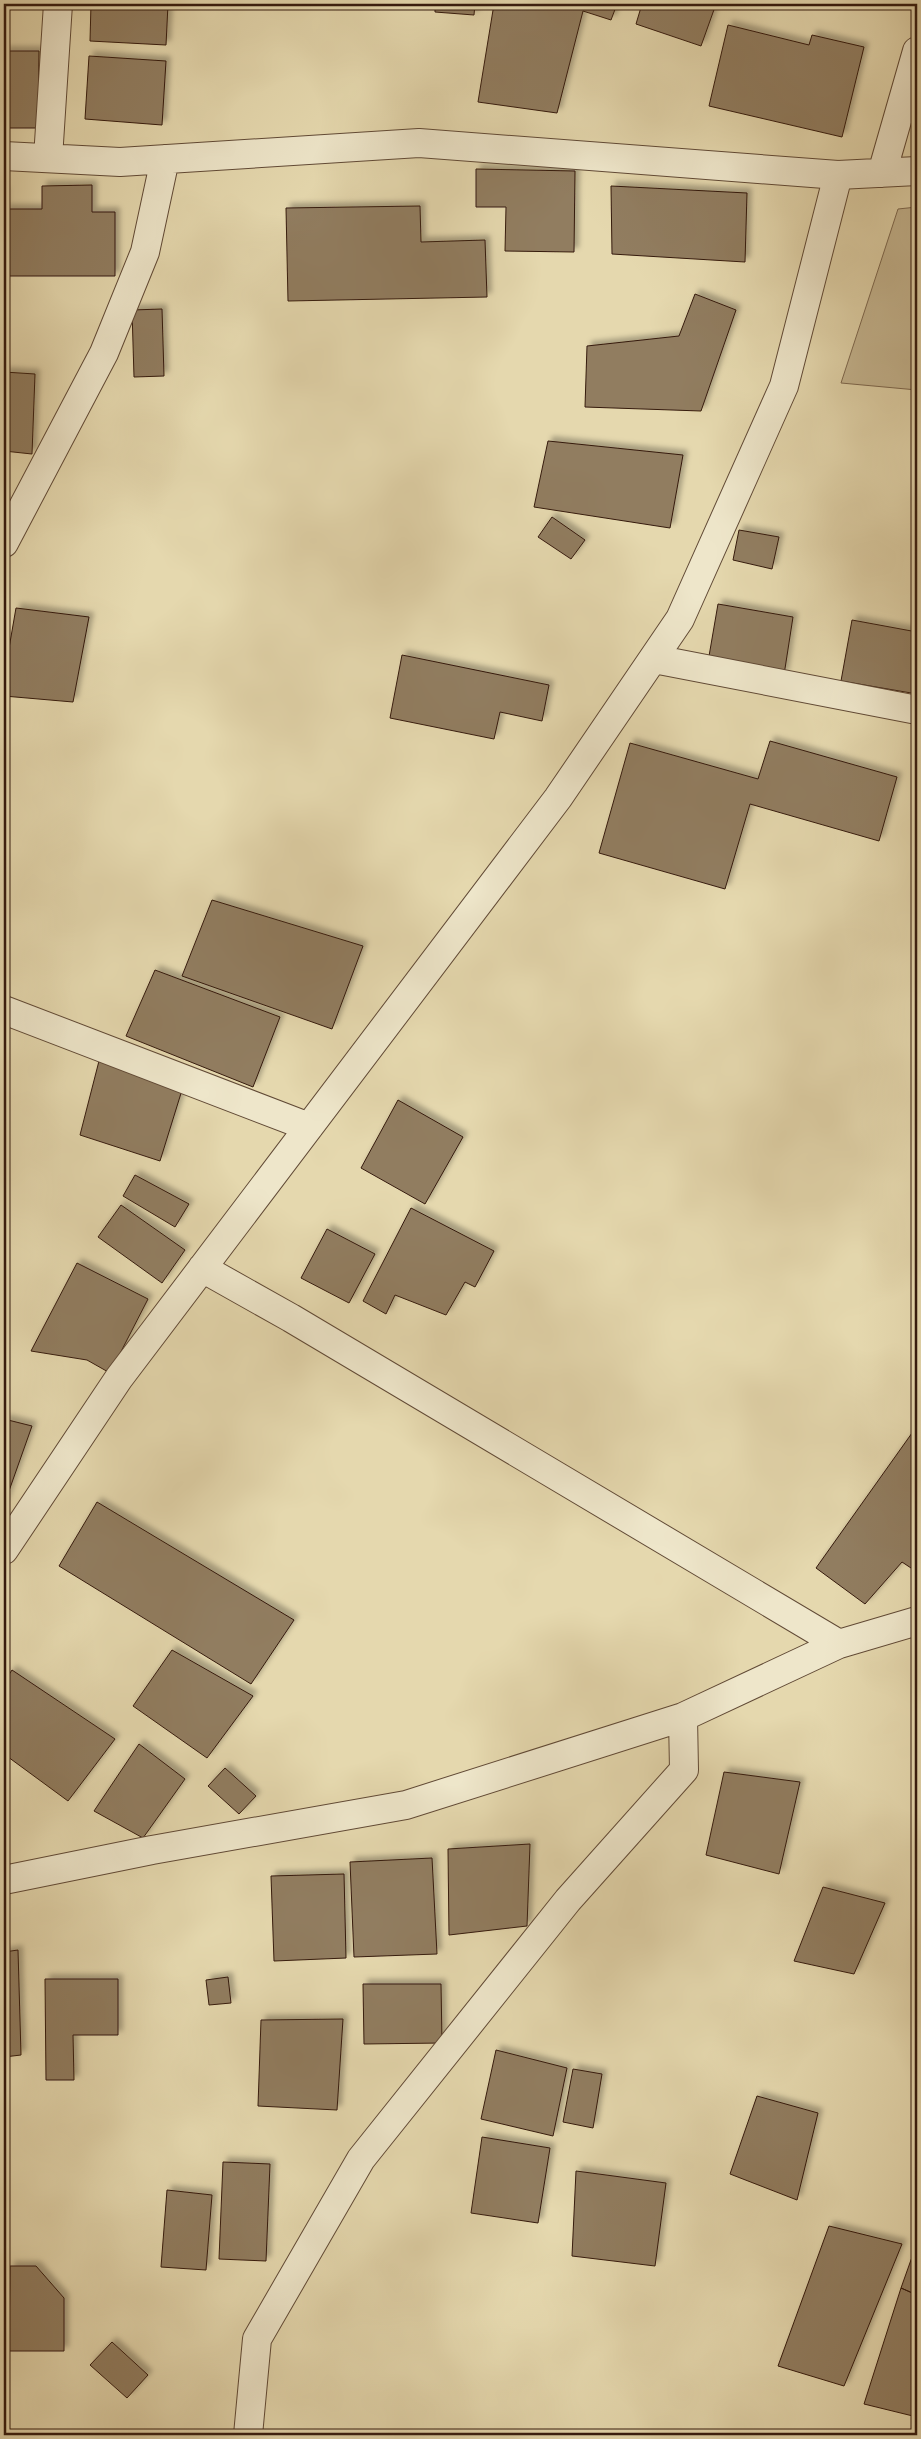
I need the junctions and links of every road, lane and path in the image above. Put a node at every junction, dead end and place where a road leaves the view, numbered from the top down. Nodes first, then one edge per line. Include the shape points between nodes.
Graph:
1 (58, 4) edge
2 (917, 51) edge
3 (4, 156) edge
4 (48, 158) junction
5 (165, 159) junction
6 (917, 171) edge
7 (882, 173) junction
8 (838, 175) junction
9 (4, 543) edge
10 (654, 659) junction
11 (917, 710) edge
12 (4, 1010) edge
13 (309, 1127) junction
14 (202, 1268) junction
15 (4, 1550) edge
16 (917, 1622) edge
17 (839, 1644) junction
18 (683, 1717) junction
19 (4, 1880) edge
20 (248, 2435) edge

1 - 4 street
2 - 7 street
3 - 4 street
4 - 5 street via 120,162
5 - 8 street via 419,143
5 - 9 street via 145,252 104,353
6 - 7 street
7 - 8 street
8 - 10 street via 784,386 680,619
10 - 11 street
10 - 13 street via 558,798
12 - 13 street
13 - 14 street
14 - 15 street via 119,1378
14 - 17 street
16 - 17 street
17 - 18 street
18 - 19 street via 406,1805
18 - 20 street via 684,1770 568,1900 361,2159 257,2339

